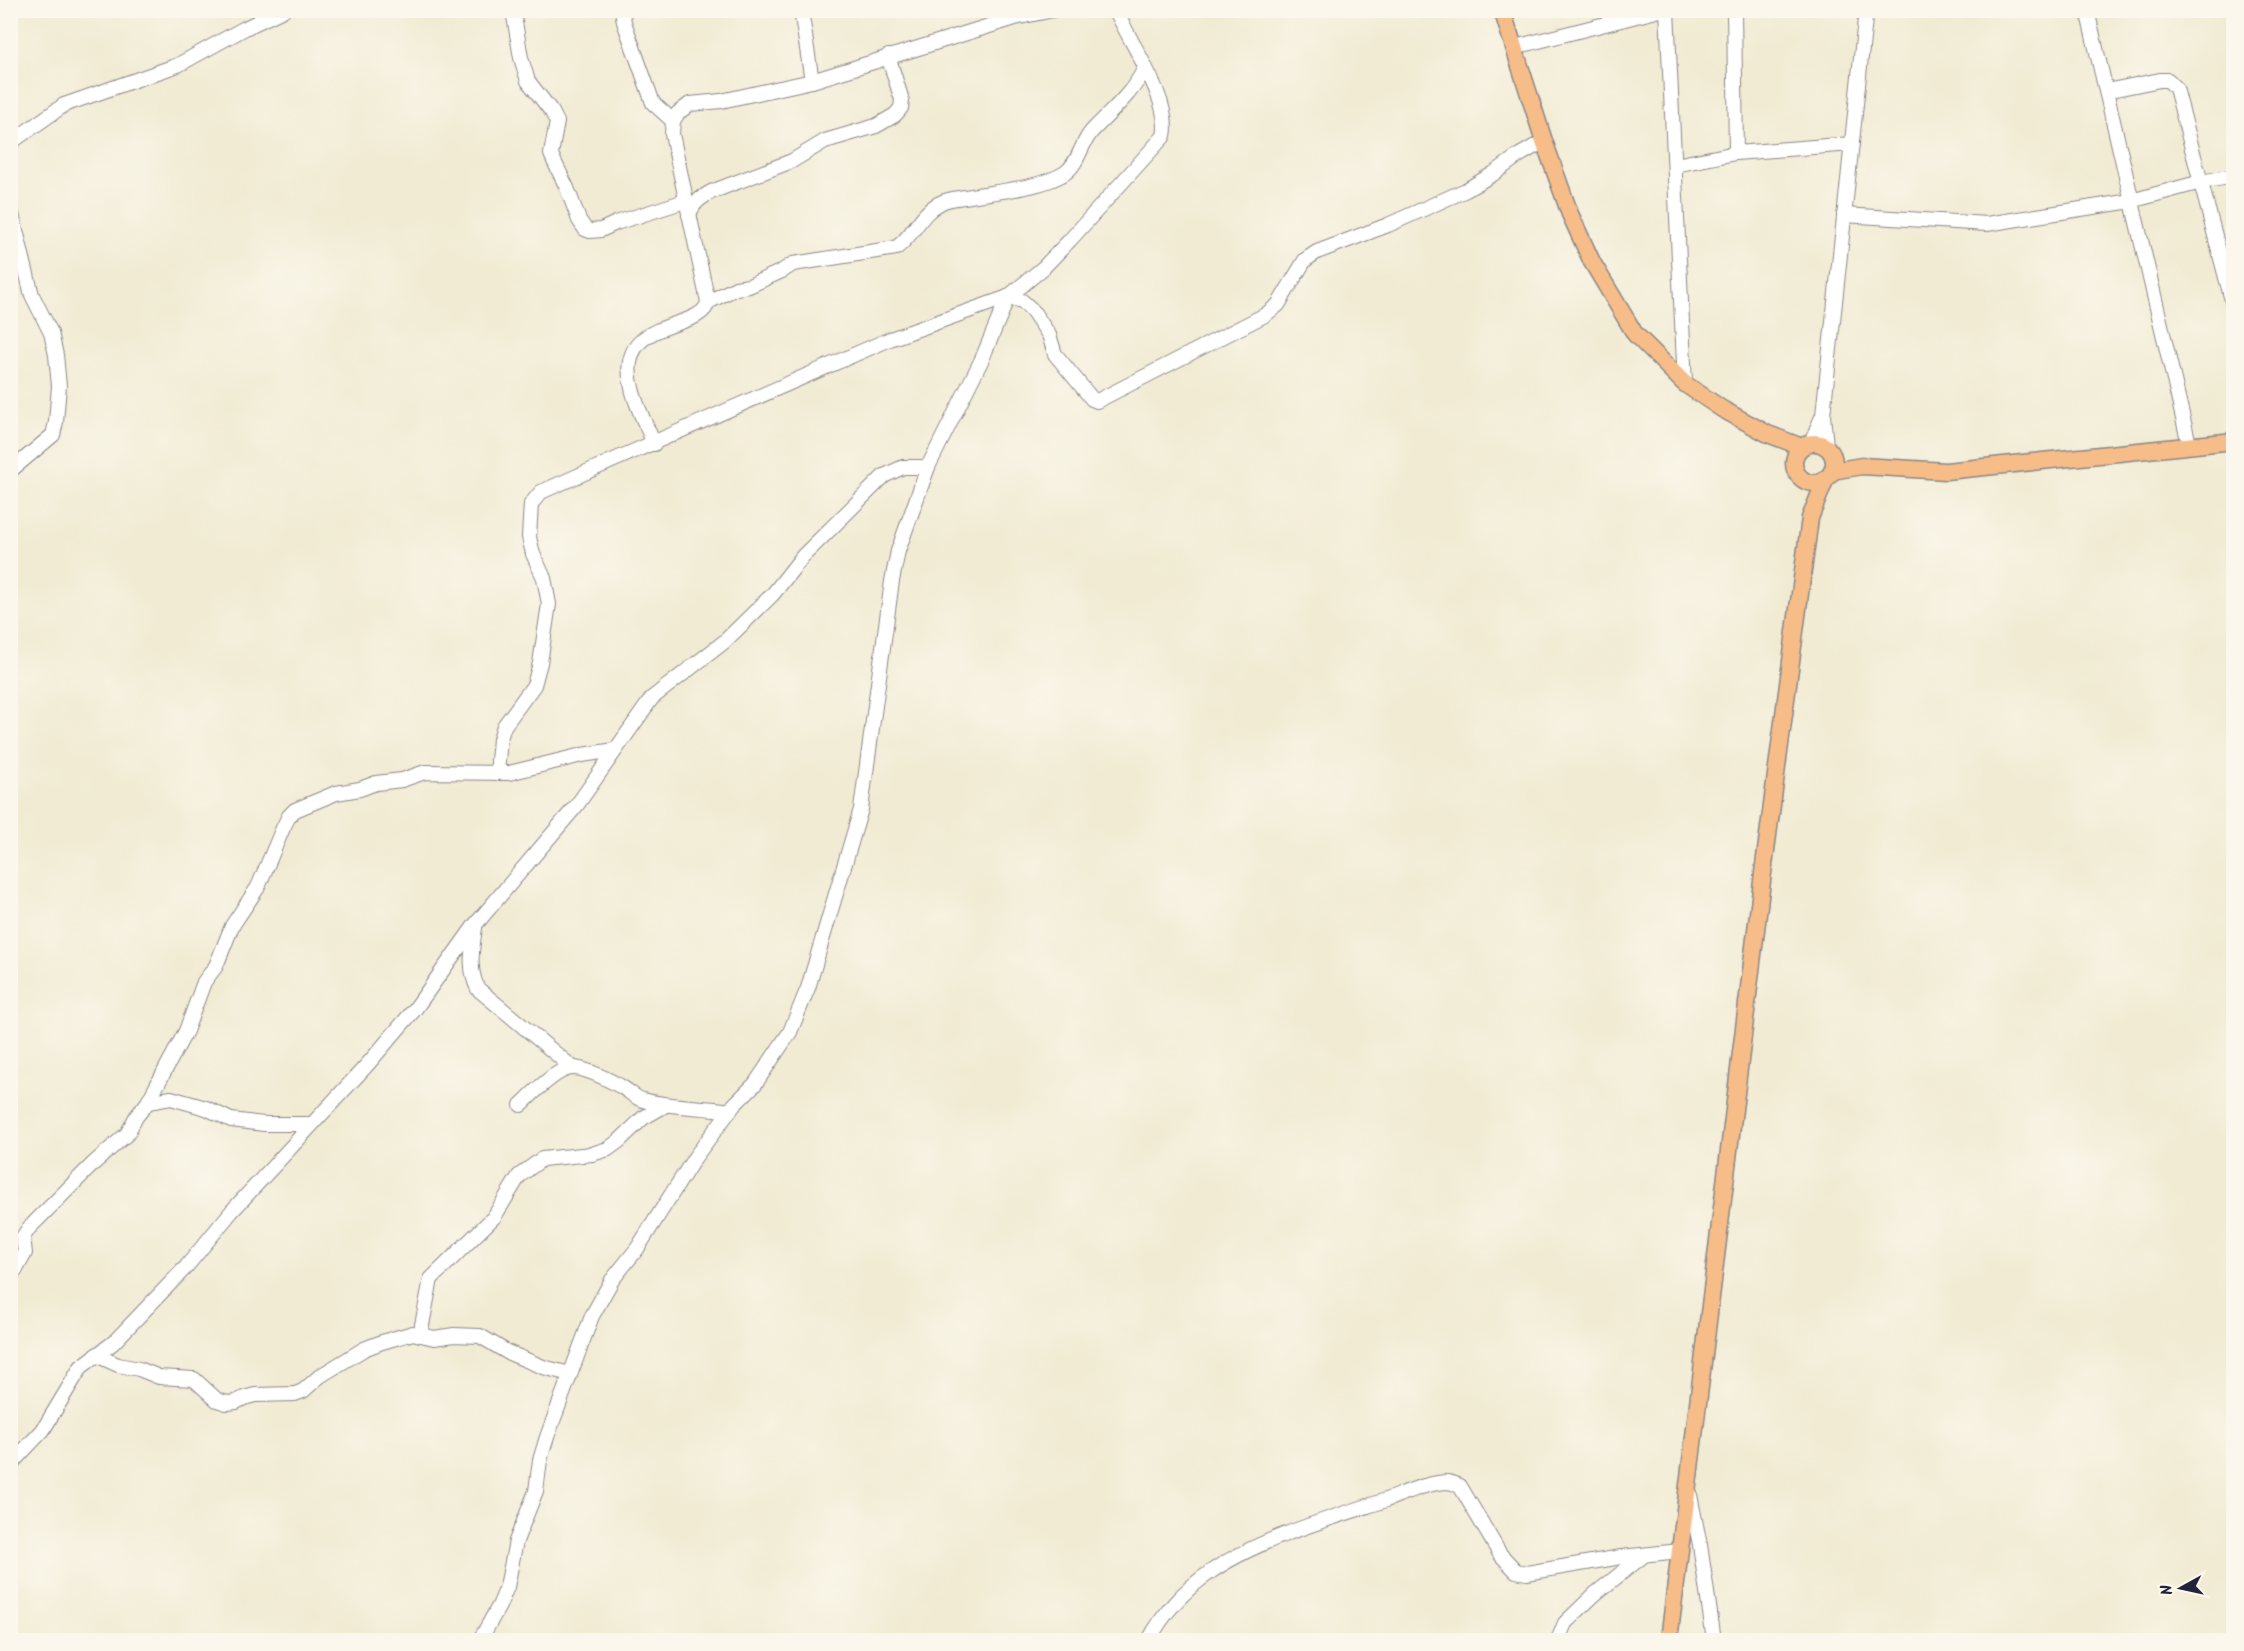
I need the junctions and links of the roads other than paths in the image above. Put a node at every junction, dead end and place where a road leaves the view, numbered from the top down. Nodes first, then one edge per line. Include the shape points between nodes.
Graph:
1 (284, 10) edge
2 (513, 10) edge
3 (622, 10) edge
4 (801, 10) edge
5 (1053, 10) edge
6 (1502, 10) edge
7 (1660, 10) edge
8 (1667, 10) edge
9 (1734, 10) edge
10 (1866, 10) edge
11 (2087, 10) edge
12 (1115, 11) edge
13 (1515, 47) junction
14 (888, 56) junction
15 (1145, 68) junction
16 (812, 81) junction
17 (2106, 91) junction
18 (673, 121) junction
19 (1544, 141) junction
20 (10, 143) edge
21 (1851, 144) junction
22 (1736, 153) junction
23 (1674, 165) junction
24 (2234, 176) edge
25 (2201, 182) junction
26 (685, 201) junction
27 (2131, 201) junction
28 (10, 206) edge
29 (689, 215) junction
30 (1844, 215) junction
31 (1008, 297) junction
32 (708, 302) junction
33 (2234, 308) edge
34 (1685, 384) junction
35 (1767, 434) junction
36 (2234, 441) edge
37 (654, 444) junction
38 (2189, 444) junction
39 (1817, 447) junction
40 (1795, 463) junction
41 (1862, 466) junction
42 (928, 467) junction
43 (10, 471) edge
44 (1829, 475) junction
45 (1803, 479) junction
46 (1810, 518) junction
47 (615, 750) junction
48 (497, 773) junction
49 (475, 926) junction
50 (573, 1068) junction
51 (148, 1102) junction
52 (521, 1105) dead end
53 (666, 1105) junction
54 (730, 1111) junction
55 (312, 1124) junction
56 (10, 1274) edge
57 (420, 1335) junction
58 (96, 1355) junction
59 (570, 1374) junction
60 (10, 1465) edge
61 (1688, 1487) junction
62 (1680, 1551) junction
63 (1645, 1555) junction
64 (480, 1641) edge
65 (1149, 1641) edge
66 (1558, 1641) edge
67 (1669, 1641) edge
68 (1714, 1641) edge

1 - 20 street via 178,65 64,105
2 - 26 street via 528,81 557,122 551,154 585,229 601,230
3 - 18 street via 654,103
4 - 16 street
5 - 14 street
6 - 13 main road
7 - 13 street
8 - 23 street
9 - 22 street
10 - 21 street
11 - 17 street
12 - 15 street
13 - 19 main road
14 - 16 street
14 - 29 street via 903,100 895,115 876,126 825,141 792,161 711,192 692,206
15 - 31 street via 1162,102 1164,136 1056,254
15 - 32 street via 1136,85 1089,135 1066,172 1050,180 944,201 930,208 907,240 896,248 793,264
16 - 18 street via 690,104
17 - 25 street via 2168,80 2176,88
17 - 27 street
18 - 26 street
19 - 31 street via 1466,189 1317,252 1305,260 1278,305 1265,315 1097,401 1054,354 1049,335 1032,309
19 - 34 main road via 1592,262 1635,334
21 - 22 street
21 - 30 street
22 - 23 street
23 - 34 street
24 - 25 street
25 - 27 street
25 - 33 street
26 - 29 street
27 - 30 street via 1987,224
27 - 38 street
28 - 43 street via 33,295 51,333 59,386 53,435
29 - 32 street
30 - 39 street
31 - 37 street via 890,339
31 - 42 street
32 - 37 street via 701,314 651,332 633,355 631,387
34 - 35 main road
35 - 39 main road
35 - 40 main road
36 - 38 main road
37 - 48 street via 541,492 531,504 529,537 549,604 534,685 504,726
38 - 41 main road via 1946,471
39 - 40 main road via 1796,457
39 - 41 main road
39 - 44 main road via 1834,462
40 - 45 main road
41 - 44 main road
42 - 47 street via 903,467 884,476 724,642 652,698
42 - 54 street via 898,551 892,580 861,809 808,988 790,1032 755,1084
44 - 45 main road via 1815,482
44 - 46 main road
45 - 46 main road
46 - 61 main road
47 - 48 street
47 - 49 street via 577,805
48 - 51 street via 425,772 336,793 295,810 258,887 232,926 216,966 204,982 186,1031
49 - 50 street via 470,962 478,989
49 - 55 street via 415,1009
50 - 52 street via 562,1071
50 - 53 street via 608,1080 640,1099
51 - 55 street via 171,1098 231,1120
51 - 56 street via 127,1134 29,1228 23,1237 25,1253
53 - 54 street
53 - 57 street via 643,1118 608,1149 542,1160 519,1176 494,1217 431,1279
54 - 59 street via 602,1296
55 - 58 street via 186,1267 113,1343
57 - 58 street via 413,1333 364,1349 295,1394 255,1395 227,1403 217,1400 194,1379 159,1377
57 - 59 street via 480,1336 507,1352
58 - 60 street via 81,1367 43,1430
59 - 64 street via 542,1453 536,1491 516,1541 507,1587
61 - 62 main road
61 - 68 street
62 - 63 street
62 - 67 main road
63 - 65 street via 1527,1573 1516,1571 1500,1554 1460,1486 1449,1481 1282,1536 1211,1571 1171,1606
63 - 66 street via 1565,1623

